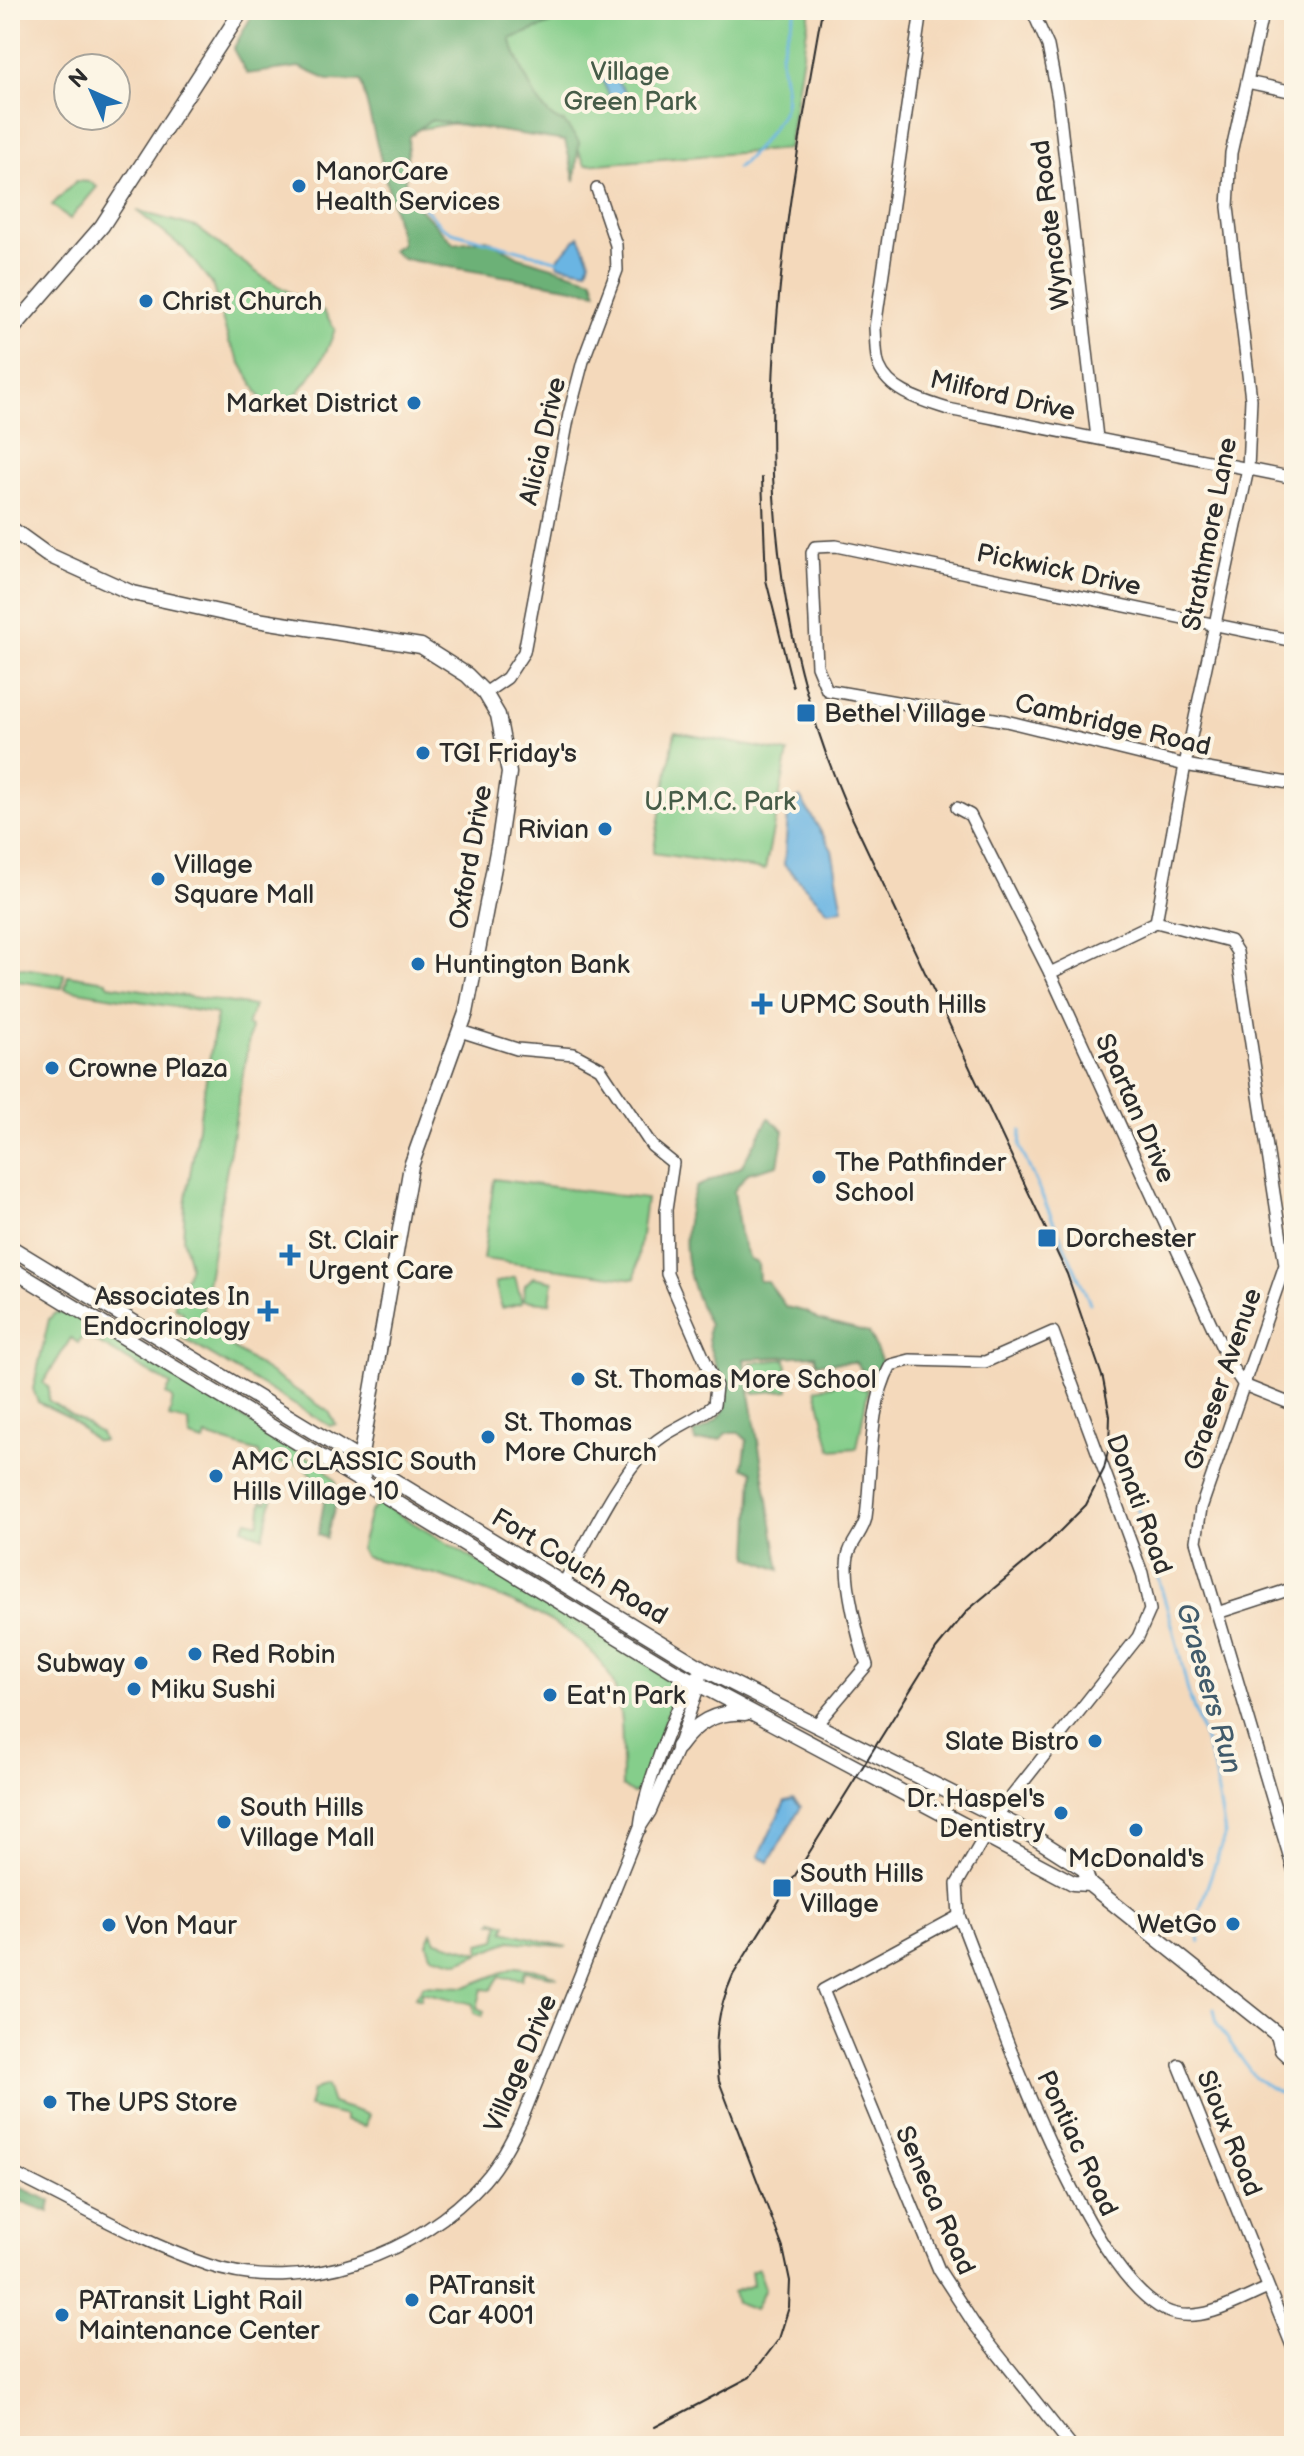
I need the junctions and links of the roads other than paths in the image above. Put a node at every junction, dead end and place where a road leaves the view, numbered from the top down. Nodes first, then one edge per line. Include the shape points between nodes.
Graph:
1 (242, 10) edge
2 (921, 10) edge
3 (1032, 10) edge
4 (1263, 10) edge
5 (1247, 82) junction
6 (1294, 92) edge
7 (597, 189) dead end
8 (10, 332) edge
9 (1097, 438) junction
10 (1248, 469) junction
11 (1294, 478) edge
12 (10, 528) edge
13 (1214, 624) junction
14 (1294, 641) edge
15 (827, 690) joint
16 (485, 693) junction
17 (1185, 765) junction
18 (1294, 784) edge
19 (957, 808) dead end
20 (1156, 922) junction
21 (1050, 973) junction
22 (460, 1031) junction
23 (10, 1247) edge
24 (10, 1268) edge
25 (1244, 1385) junction
26 (1294, 1405) edge
27 (360, 1460) junction
28 (357, 1479) junction
29 (563, 1584) junction
30 (1294, 1588) edge
31 (1217, 1613) junction
32 (702, 1668) junction
33 (696, 1684) junction
34 (754, 1715) junction
35 (815, 1726) junction
36 (678, 1747) junction
37 (997, 1815) junction
38 (639, 1829) junction
39 (985, 1834) junction
40 (1294, 1872) edge
41 (1089, 1884) junction
42 (959, 1916) junction
43 (1278, 2035) junction
44 (1294, 2040) edge
45 (1294, 2061) edge
46 (1179, 2065) dead end
47 (10, 2172) edge
48 (1268, 2288) junction
49 (1294, 2351) edge
50 (1071, 2446) edge

1 - 8 street via 102,226
2 - 9 street, Milford Drive via 875,328 879,366 911,397
3 - 9 street, Wyncote Road via 1048,46 1058,99
4 - 5 street, Strathmore Lane
5 - 6 street
5 - 10 street, Strathmore Lane via 1228,176 1251,399
7 - 16 street, Alicia Drive via 616,245 617,270 569,414 524,652 507,678
9 - 10 street, Milford Drive
10 - 11 street, Milford Drive
10 - 13 street, Strathmore Lane
12 - 16 street, Oxford Drive via 46,554 132,593 251,619 421,646 453,663
13 - 14 street, Pickwick Drive
13 - 15 street, Pickwick Drive via 836,546 815,547 812,609 817,666
13 - 17 street, Strathmore Lane
15 - 17 street, Cambridge Road via 1006,721
16 - 22 street, Oxford Drive via 504,733 508,782
17 - 18 street, Cambridge Road
17 - 20 street, Strathmore Lane
19 - 21 street, Spartan Drive via 970,815
20 - 21 street
20 - 25 street, Graeser Avenue via 1230,941 1237,952 1285,1265
21 - 25 street, Spartan Drive via 1230,1365
22 - 27 street, Oxford Drive via 411,1166
22 - 29 street via 517,1049 574,1054 600,1068 652,1146 673,1163 666,1210 667,1274 716,1386 714,1405 646,1451
23 - 27 street, Fort Couch Road
24 - 28 street, Fort Couch Road
25 - 26 street
25 - 31 street, Graeser Avenue via 1195,1527
27 - 28 street
27 - 29 street, Fort Couch Road
28 - 33 street, Fort Couch Road
29 - 32 street, Fort Couch Road
30 - 31 street
31 - 40 street, Graeser Avenue
32 - 33 street, Village Drive
32 - 35 street, Fort Couch Road
33 - 34 street, Fort Couch Road
33 - 36 street, Village Drive
33 - 38 street, Village Drive via 651,1779
34 - 36 street via 708,1718
34 - 39 street, Fort Couch Road
35 - 37 street, Fort Couch Road
35 - 37 street, Donati Road via 867,1665 858,1640 848,1555 866,1520 882,1380 891,1365 910,1360 985,1362 1053,1332 1142,1573 1150,1610 1138,1637
36 - 38 street, Village Drive
37 - 39 street, Donati Road
37 - 41 street, Fort Couch Road via 1084,1869
38 - 47 street, Village Drive via 507,2151 462,2203 403,2244 318,2272 249,2274 210,2266 159,2245
39 - 41 street, Fort Couch Road via 1073,1883
39 - 42 street, Donati Road via 957,1884
41 - 43 street, Fort Couch Road
42 - 48 street, Pontiac Road via 1045,2133 1084,2216 1148,2302 1176,2314 1202,2315
42 - 50 street, Seneca Road via 823,1990 939,2270 974,2324
43 - 44 street, Fort Couch Road
43 - 45 street, Fort Couch Road via 1282,2050
46 - 48 street, Sioux Road
48 - 49 street, Sioux Road

